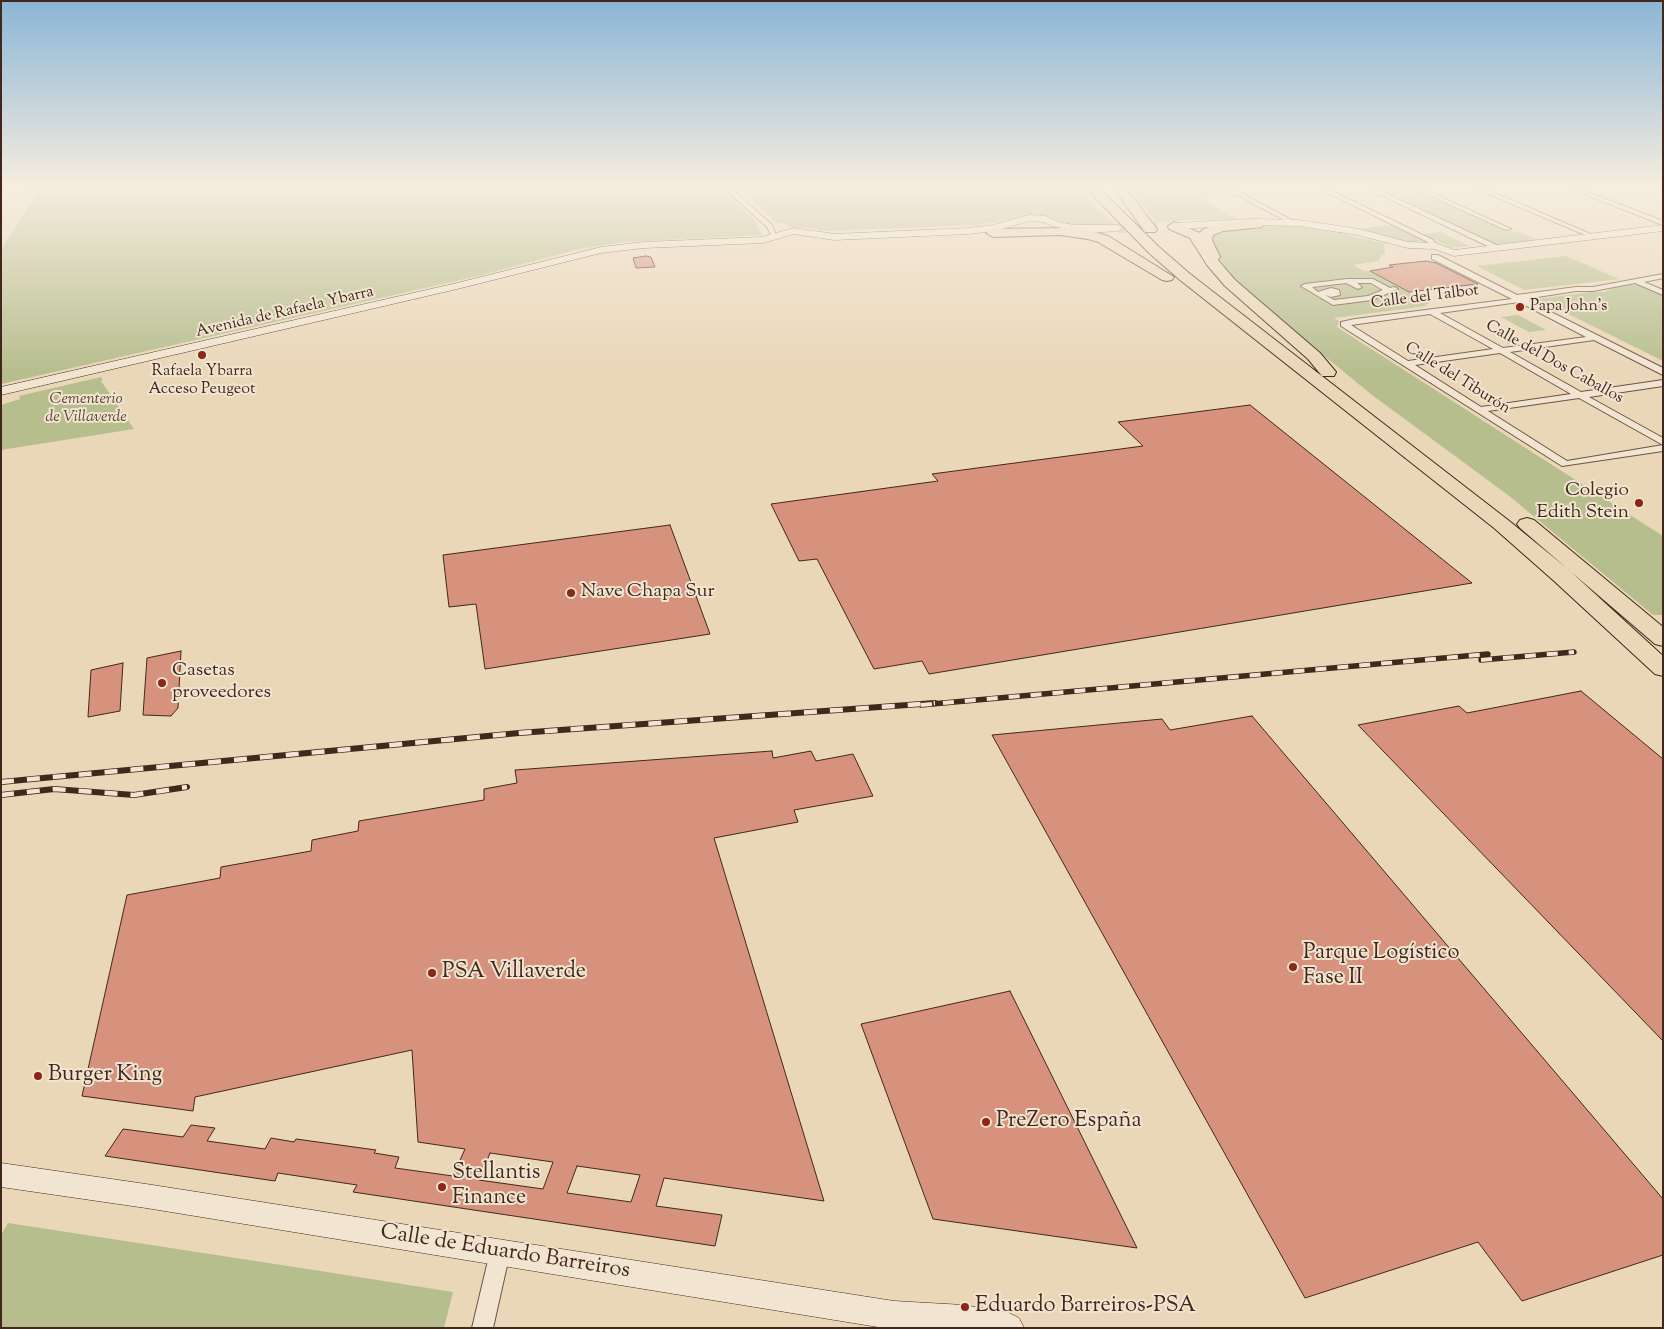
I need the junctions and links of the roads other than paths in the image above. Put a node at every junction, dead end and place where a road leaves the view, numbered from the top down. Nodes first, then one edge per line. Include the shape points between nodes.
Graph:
1 (618, 248) edge
2 (638, 248) edge
3 (1120, 248) edge
4 (1151, 248) tunnel mouth
5 (1171, 248) tunnel mouth
6 (1204, 248) edge
7 (1209, 248) edge
8 (1412, 248) edge
9 (1440, 248) edge
10 (1499, 248) edge
11 (1154, 250) joint
12 (1443, 255) junction
13 (1219, 270) junction
14 (1663, 276) edge
15 (1374, 281) junction
16 (1638, 282) junction
17 (1357, 286) junction
18 (1329, 289) junction
19 (1663, 293) edge
20 (1375, 296) junction
21 (1521, 298) junction
22 (1361, 299) junction
23 (1345, 301) junction
24 (1431, 311) junction
25 (1355, 321) joint
26 (1594, 338) junction
27 (1280, 350) junction
28 (1501, 351) junction
29 (1404, 364) junction
30 (1663, 366) edge
31 (1328, 372) junction
32 (1663, 372) edge
33 (1663, 383) edge
34 (1, 391) edge
35 (1, 395) edge
36 (1580, 395) junction
37 (1479, 410) junction
38 (1663, 442) edge
39 (1663, 448) edge
40 (1663, 639) edge
41 (1663, 668) edge
42 (3, 1177) edge
43 (500, 1252) junction
44 (482, 1328) edge
45 (1009, 1328) edge

1 - 34 main road, Avenida de Rafaela Ybarra
2 - 35 main road, Avenida de Rafaela Ybarra via 605,252
3 - 27 highway
4 - 11 highway
5 - 31 highway
6 - 13 highway
7 - 13 highway
8 - 12 main road via 1419,255
9 - 12 main road
10 - 12 main road
11 - 27 highway
12 - 21 street
13 - 31 highway via 1242,295 1314,356
14 - 16 street, Calle del Talbot
15 - 17 street
15 - 17 street
15 - 20 street via 1390,290
16 - 19 street
16 - 21 street, Calle del Talbot
17 - 18 street
17 - 18 street
17 - 20 street
18 - 22 street
18 - 23 street
18 - 23 street via 1332,302
20 - 22 street
21 - 24 street, Calle del Talbot
21 - 26 street
21 - 30 street
22 - 23 street
24 - 25 street, Calle del Talbot
24 - 28 street, Calle del Dos Caballos
25 - 29 street, Calle del Tiburón via 1344,324
26 - 28 street
26 - 32 street
27 - 41 highway via 1501,524
28 - 29 street
28 - 36 street, Calle del Dos Caballos
29 - 37 street, Calle del Tiburón
31 - 40 highway via 1512,512
33 - 36 street
36 - 37 street
36 - 38 street, Calle del Dos Caballos
37 - 39 street, Calle del Tiburón via 1565,464
42 - 43 main road, Calle de Eduardo Barreiros via 146,1196
43 - 44 street
43 - 45 main road, Calle de Eduardo Barreiros via 894,1315 964,1320

